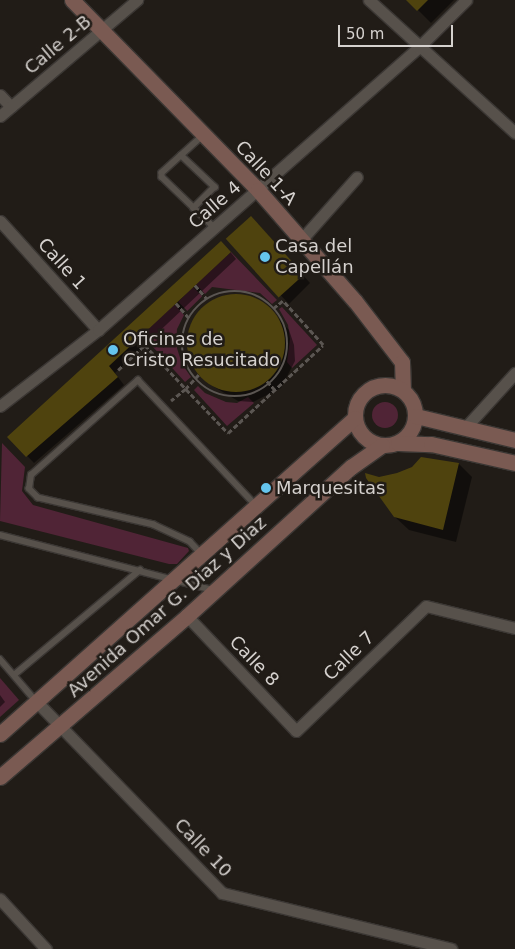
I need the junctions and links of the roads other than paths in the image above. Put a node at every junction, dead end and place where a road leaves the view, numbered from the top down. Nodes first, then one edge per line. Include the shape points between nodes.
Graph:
1 (72, 0) edge
2 (137, 0) edge
3 (369, 0) edge
4 (466, 0) edge
5 (103, 31) junction
6 (418, 48) junction
7 (0, 95) edge
8 (11, 106) junction
9 (0, 116) edge
10 (515, 132) edge
11 (204, 135) junction
12 (181, 154) junction
13 (357, 177) dead end
14 (258, 190) junction
15 (194, 208) junction
16 (0, 221) edge
17 (215, 228) junction
18 (301, 240) junction
19 (98, 330) junction
20 (515, 373) edge
21 (403, 390) junction
22 (0, 406) edge
23 (416, 416) junction
24 (355, 418) junction
25 (464, 429) junction
26 (515, 440) edge
27 (398, 443) junction
28 (382, 445) junction
29 (515, 463) edge
30 (256, 505) junction
31 (0, 535) edge
32 (201, 554) junction
33 (140, 570) junction
34 (173, 579) junction
35 (213, 590) junction
36 (187, 616) junction
37 (515, 628) edge
38 (0, 659) edge
39 (14, 675) junction
40 (36, 701) junction
41 (62, 726) junction
42 (296, 731) joint
43 (0, 734) edge
44 (0, 777) edge
45 (0, 899) edge
46 (46, 949) edge
47 (451, 949) edge

1 - 5 street, Calle 1-A
2 - 5 street, Calle 2-B
3 - 6 street
4 - 6 street, Calle 4
5 - 8 street, Calle 2-B
5 - 11 street, Calle 1-A
6 - 10 street
6 - 14 street, Calle 4
7 - 8 street
8 - 9 street, Calle 2-B
11 - 12 lane
11 - 14 street, Calle 1-A
12 - 15 lane via 162,172 162,177
12 - 15 lane via 215,188
13 - 18 street
14 - 17 street, Calle 4
14 - 18 street, Calle 1-A
15 - 17 lane
16 - 19 street, Calle 1
17 - 19 street, Calle 4
18 - 21 street, Calle 1-A via 355,301 402,362
19 - 22 street, Calle 4
20 - 25 street
21 - 23 street via 413,402
21 - 24 street via 389,384 371,388 358,400
23 - 25 street
23 - 27 street via 411,432
24 - 28 street via 364,436
24 - 30 street, Avenida Omar G. Diaz y Diaz
25 - 26 street
27 - 28 street
27 - 29 street via 431,444
28 - 35 street, Avenida Omar G. Diaz y Diaz via 351,467
30 - 32 street, Avenida Omar G. Diaz y Diaz
30 - 32 lane via 138,380 31,475 29,489 38,498 154,525 190,542
31 - 33 lane
32 - 34 street, Avenida Omar G. Diaz y Diaz
33 - 34 lane
33 - 39 lane
34 - 35 lane
34 - 40 street, Avenida Omar G. Diaz y Diaz
35 - 36 street, Avenida Omar G. Diaz y Diaz
36 - 41 street, Avenida Omar G. Diaz y Diaz
36 - 42 street, Calle 8
37 - 42 street, Calle 7 via 426,606
38 - 39 lane
39 - 40 lane
40 - 41 street, Calle 10
40 - 43 street, Avenida Omar G. Diaz y Diaz
41 - 44 street, Avenida Omar G. Diaz y Diaz
41 - 47 street, Calle 10 via 222,893
45 - 46 street

